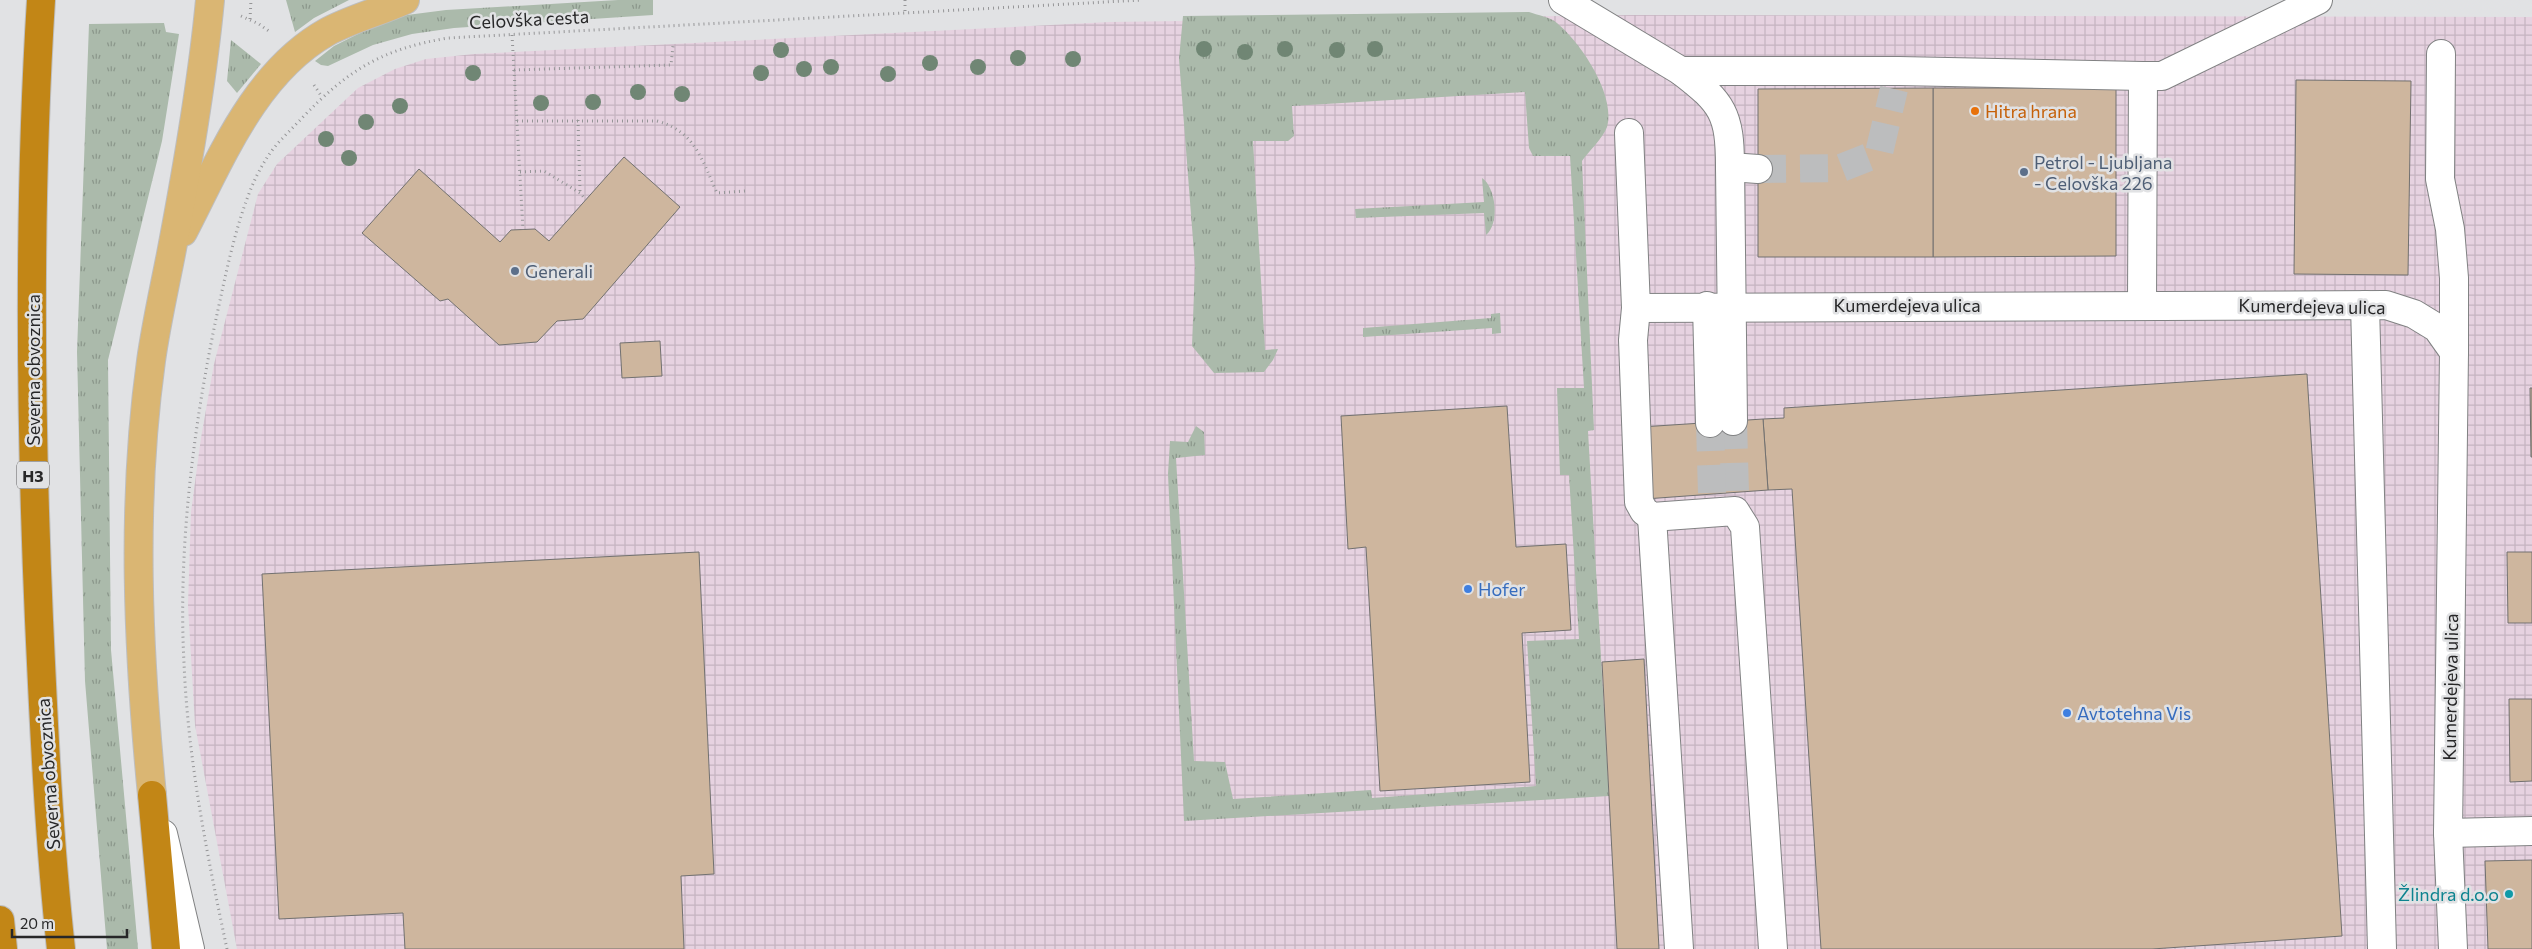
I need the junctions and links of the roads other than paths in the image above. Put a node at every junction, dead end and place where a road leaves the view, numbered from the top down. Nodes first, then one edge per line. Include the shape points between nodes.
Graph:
1 (41, 0) edge
2 (210, 0) edge
3 (404, 0) edge
4 (1563, 0) edge
5 (2318, 0) edge
6 (2441, 54) dead end
7 (1681, 71) junction
8 (2143, 76) junction
9 (1629, 133) dead end
10 (1730, 168) junction
11 (1758, 169) tunnel mouth
12 (171, 255) junction
13 (2142, 305) junction
14 (2365, 305) junction
15 (1718, 306) junction
16 (1636, 308) junction
17 (2454, 352) junction
18 (1721, 422) tunnel mouth
19 (1652, 517) junction
20 (152, 795) junction
21 (2532, 831) edge
22 (2448, 833) junction
23 (0, 920) edge
24 (3, 949) edge
25 (61, 949) edge
26 (166, 949) edge
27 (190, 949) edge
28 (1679, 949) edge
29 (1772, 949) edge
30 (2382, 949) edge
31 (2453, 949) edge

1 - 25 highway, Severna obvoznica / H3 via 33,208 32,424 44,724
2 - 12 main road via 193,131
3 - 12 main road via 327,32 292,58 267,85 238,128
4 - 7 street
5 - 8 street via 2162,76
6 - 17 street via 2440,178 2450,229
7 - 8 street via 1897,80
7 - 10 street via 1708,92 1722,112 1730,135
8 - 13 street
9 - 16 street
10 - 11 street
10 - 15 street
12 - 20 main road via 151,363 139,508 140,635
13 - 14 street, Kumerdejeva ulica
13 - 15 street, Kumerdejeva ulica
14 - 17 street, Kumerdejeva ulica via 2386,305 2414,314 2437,328
14 - 30 street
15 - 16 street, Kumerdejeva ulica
15 - 18 street
16 - 19 street via 1633,340 1640,502
17 - 22 street, Kumerdejeva ulica
19 - 28 street
19 - 29 street via 1724,502 1746,527
20 - 26 highway
20 - 27 street
21 - 22 street
22 - 31 street, Kumerdejeva ulica
23 - 24 highway

